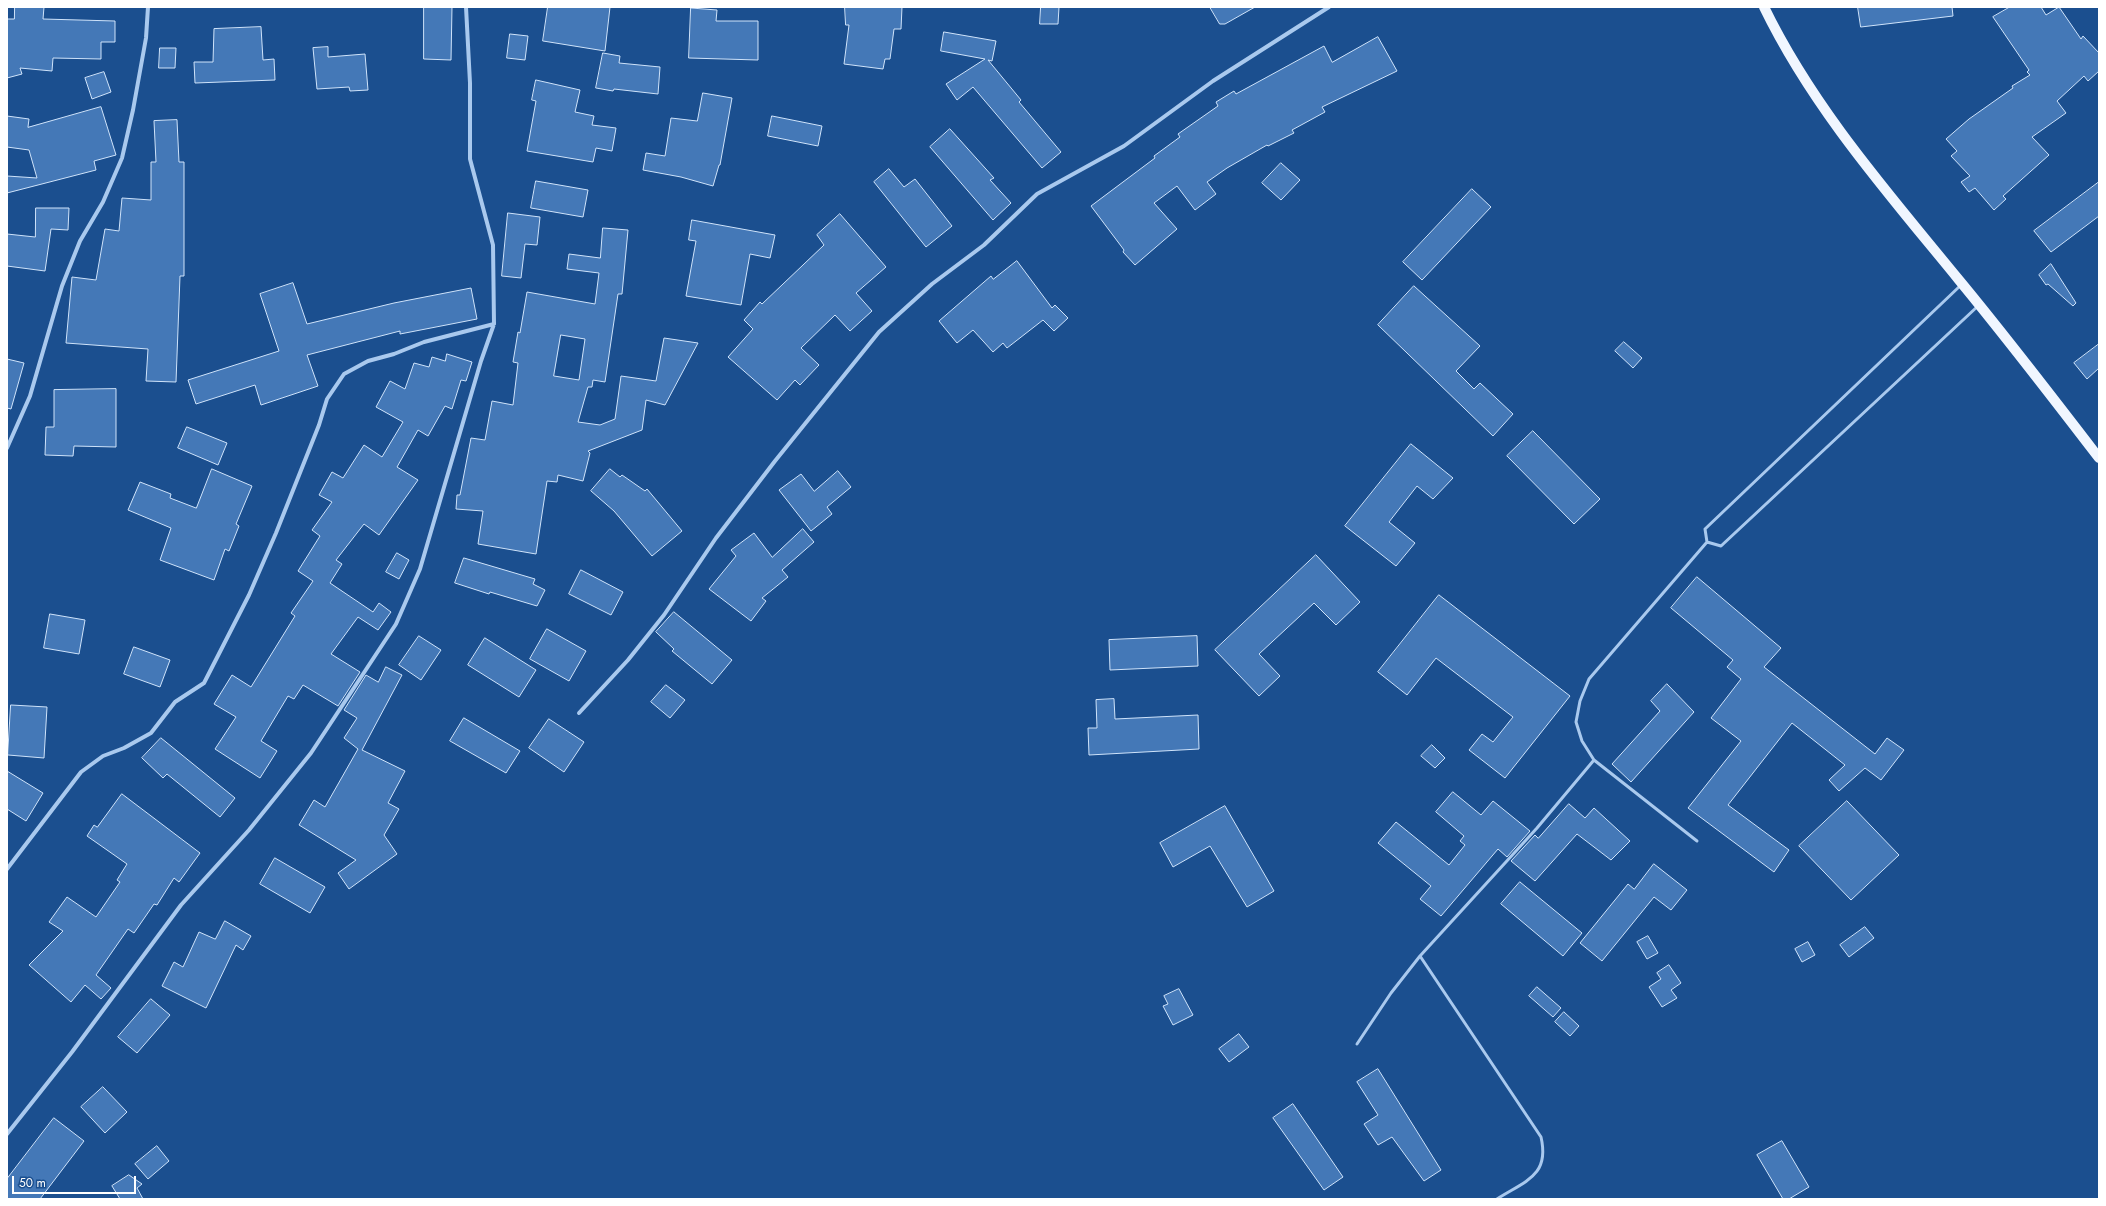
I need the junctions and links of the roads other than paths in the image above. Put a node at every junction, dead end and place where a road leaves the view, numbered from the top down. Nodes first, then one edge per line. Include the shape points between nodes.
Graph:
1 (148, 7) edge
2 (466, 7) edge
3 (1329, 7) edge
4 (1764, 7) edge
5 (1962, 284) junction
6 (1979, 306) junction
7 (494, 324) junction
8 (7, 448) edge
9 (2099, 458) edge
10 (1707, 542) junction
11 (580, 713) dead end
12 (1594, 760) junction
13 (1697, 840) dead end
14 (7, 869) edge
15 (1420, 956) junction
16 (1357, 1044) dead end
17 (7, 1134) edge
18 (1498, 1199) edge

1 - 8 street via 133,110 122,158 103,202 80,241 62,286 30,396
2 - 7 street via 470,159 493,245
3 - 11 street via 1213,80 1124,146 1037,194 984,245 932,284 880,332 716,538 664,615
4 - 5 main road via 1811,90 1842,135
5 - 6 main road
5 - 10 lane via 1705,529
6 - 9 main road via 2030,367
6 - 10 lane via 1721,546
7 - 14 street via 424,342 368,361 344,374 326,399 319,425 276,533 204,683 175,702 150,733 124,748 103,756 81,772
7 - 17 street via 420,569 396,624 311,753 248,830 181,905 72,1052
10 - 12 lane via 1589,679 1580,701 1576,722 1582,741
12 - 13 lane
12 - 15 lane via 1537,828
15 - 16 lane via 1390,993
15 - 18 lane via 1541,1137 1542,1161 1538,1172

